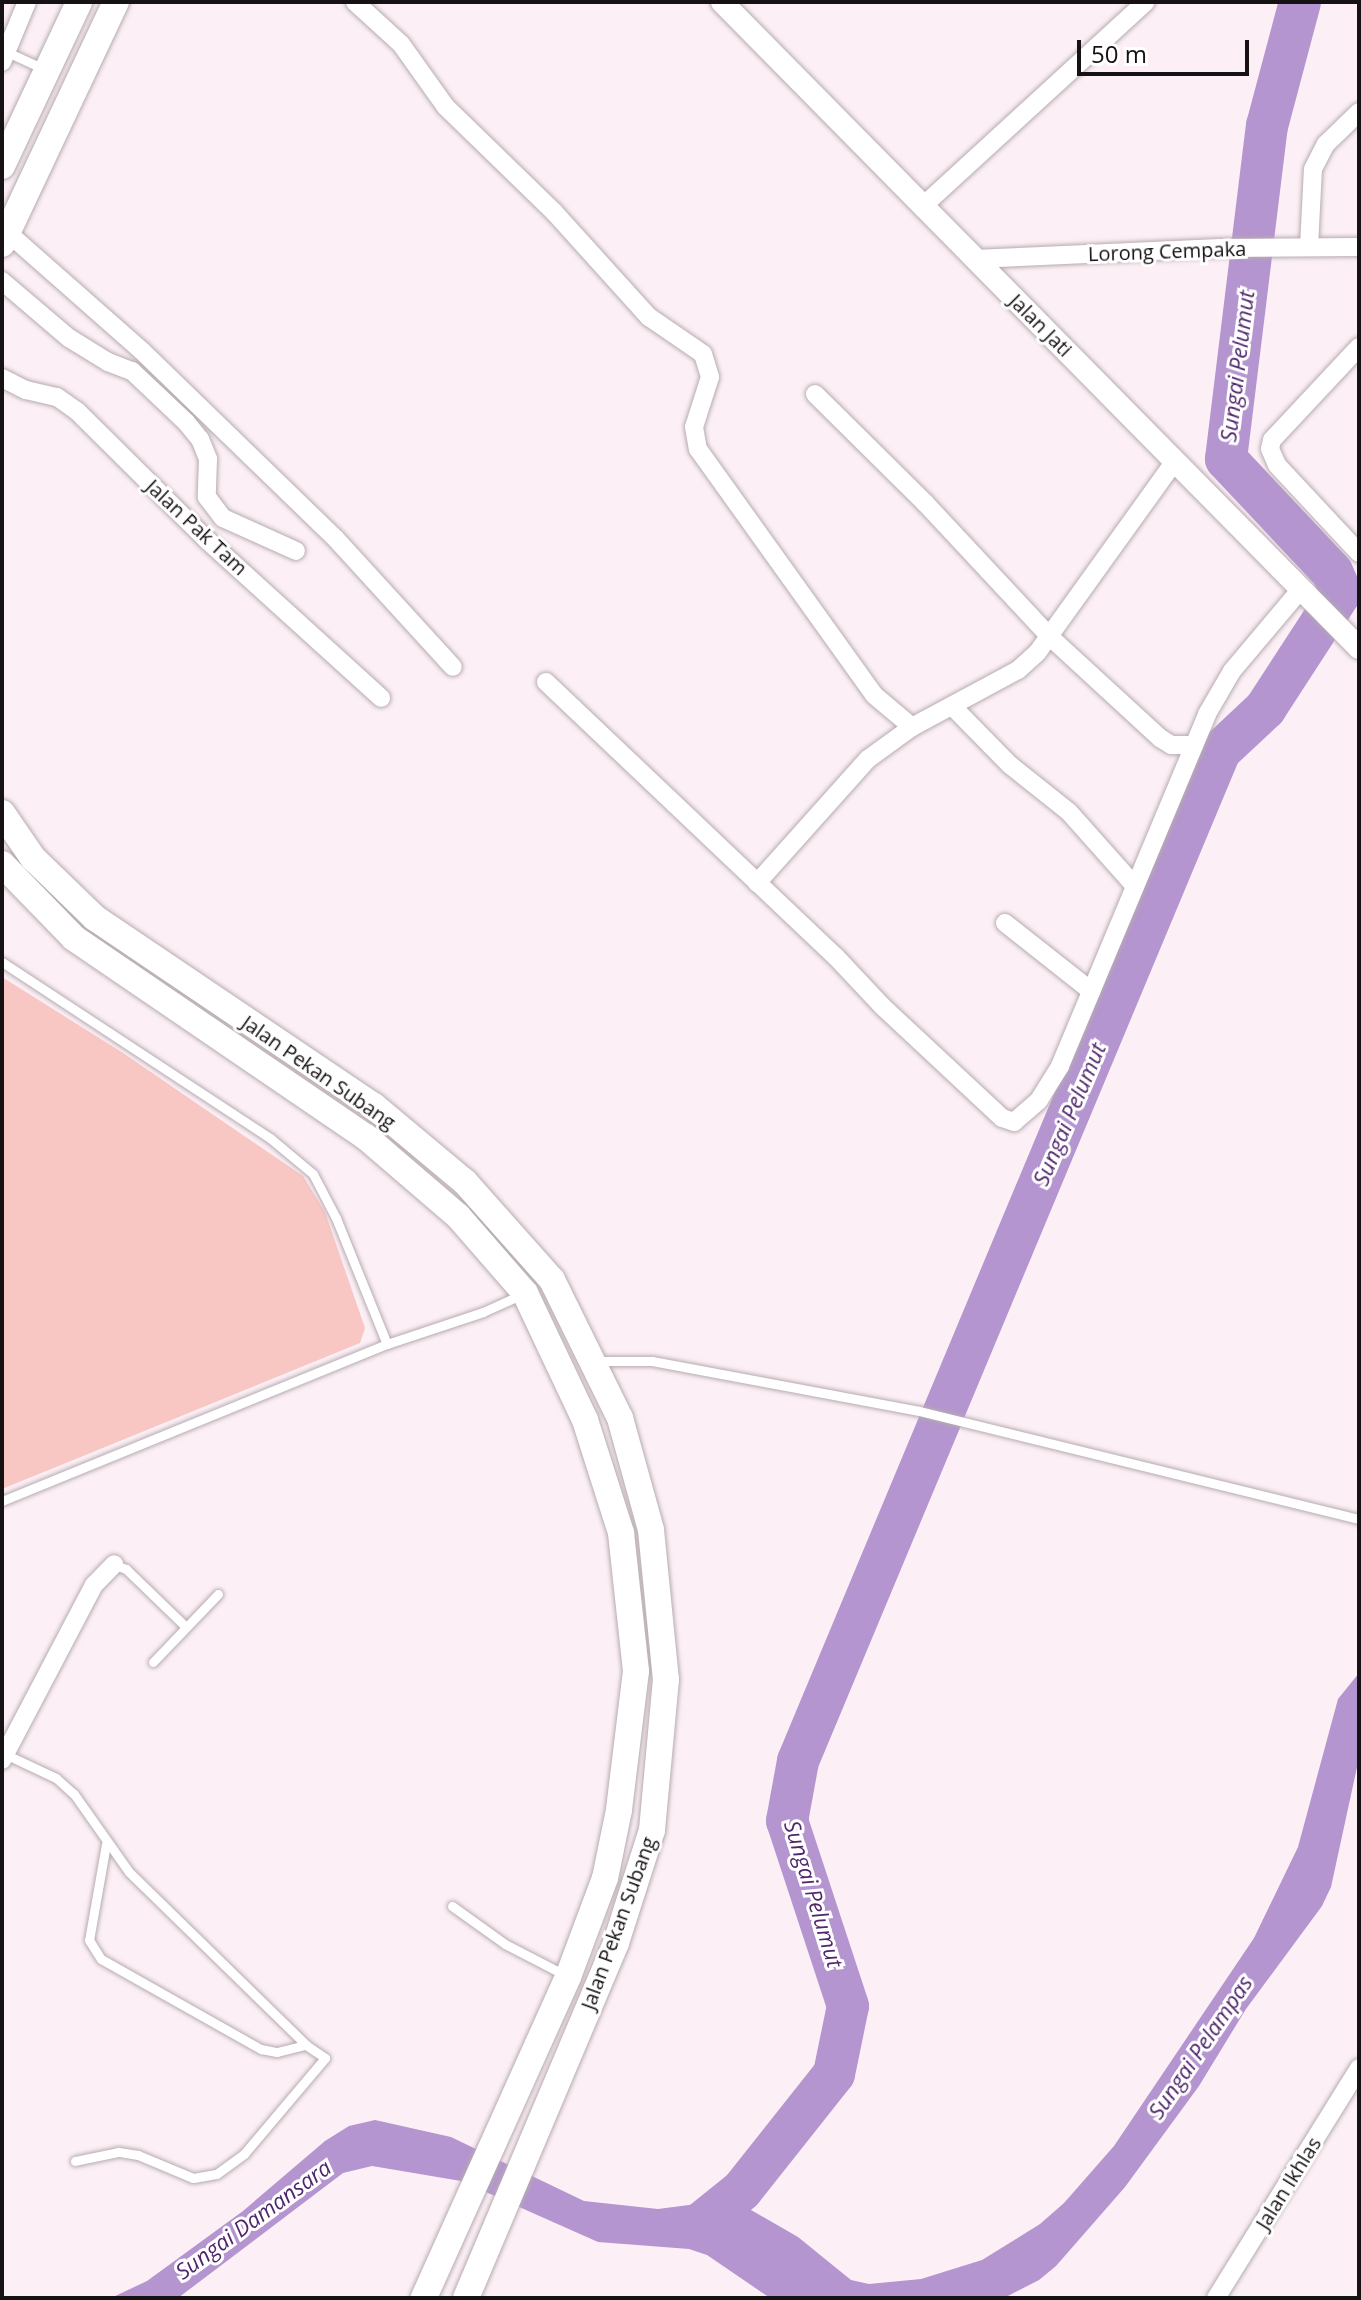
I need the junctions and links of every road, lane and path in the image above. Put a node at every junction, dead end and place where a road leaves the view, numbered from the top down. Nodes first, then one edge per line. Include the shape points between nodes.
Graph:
1 (27, 2) edge
2 (79, 2) edge
3 (116, 2) edge
4 (355, 2) edge
5 (1146, 2) edge
6 (732, 5) edge
7 (4, 57) edge
8 (47, 71) junction
9 (1359, 112) edge
10 (9, 134) edge
11 (2, 166) edge
12 (923, 206) junction
13 (4, 238) edge
14 (1309, 247) junction
15 (1359, 247) edge
16 (975, 259) junction
17 (2, 281) edge
18 (1359, 347) edge
19 (2, 378) edge
20 (815, 394) dead end
21 (1175, 461) junction
22 (296, 551) dead end
23 (1359, 553) edge
24 (1304, 592) junction
25 (1049, 636) junction
26 (1359, 648) edge
27 (453, 667) dead end
28 (546, 682) dead end
29 (381, 698) dead end
30 (952, 706) junction
31 (912, 727) junction
32 (1194, 745) junction
33 (2, 813) edge
34 (2, 864) edge
35 (757, 883) junction
36 (1135, 886) junction
37 (1005, 923) dead end
38 (2, 962) edge
39 (1091, 991) junction
40 (525, 1293) junction
41 (387, 1344) junction
42 (593, 1361) junction
43 (2, 1501) edge
44 (1359, 1519) edge
45 (114, 1564) joint
46 (218, 1594) dead end
47 (186, 1627) junction
48 (153, 1662) dead end
49 (4, 1757) edge
50 (106, 1844) junction
51 (452, 1906) dead end
52 (568, 1977) junction
53 (306, 2045) junction
54 (1359, 2068) edge
55 (75, 2161) dead end
56 (424, 2298) edge
57 (469, 2298) edge
58 (1216, 2298) edge

1 - 7 street
2 - 8 main road
3 - 13 main road
4 - 31 street via 401,44 446,107 554,212 649,317 703,354 710,377 694,427 698,449 874,695
5 - 12 street
6 - 12 street, Jalan Jati
7 - 8 lane
8 - 10 main road
9 - 14 street via 1326,144 1313,169
10 - 11 main road
12 - 16 street, Jalan Jati
13 - 27 street via 142,351 336,539
14 - 15 street, Lorong Cempaka
14 - 16 street, Lorong Cempaka
16 - 21 street, Jalan Jati
17 - 22 street via 69,338 132,371 186,422 208,459 207,497 223,518
18 - 23 street via 1272,440 1270,449 1277,465
19 - 29 street, Jalan Pak Tam via 57,397 77,411 207,540
20 - 25 street
21 - 24 street, Jalan Jati
21 - 25 street
24 - 26 street, Jalan Jati
24 - 32 street via 1232,671
25 - 30 street via 1018,670
25 - 32 street via 1160,738 1171,745
28 - 35 street
30 - 31 street
30 - 36 street via 1010,765 1069,812
31 - 35 street via 868,759
32 - 36 street
33 - 42 main road, Jalan Pekan Subang via 33,858 95,918 374,1106 465,1182 552,1280
34 - 40 main road, Jalan Pekan Subang via 74,938 366,1137 458,1216
35 - 39 street via 1008,1121 1026,1115 1039,1100 1060,1066
36 - 39 street
37 - 39 street
38 - 41 lane via 270,1138 313,1174
40 - 41 lane
40 - 52 main road, Jalan Pekan Subang via 585,1420 621,1533 636,1671 605,1878
41 - 43 lane
42 - 44 lane via 652,1361 919,1411
42 - 57 main road, Jalan Pekan Subang via 620,1418 651,1530 666,1679 652,1830 616,1943
45 - 47 lane via 126,1569
45 - 49 street via 94,1585
46 - 47 lane
47 - 48 lane
49 - 50 lane via 56,1778 74,1794
50 - 53 lane
50 - 53 lane via 89,1940 101,1959 261,2049 277,2052
51 - 52 lane via 505,1944
52 - 56 main road, Jalan Pekan Subang
53 - 55 lane via 325,2058 244,2154 224,2170 193,2178 118,2152
54 - 58 street, Jalan Ikhlas

